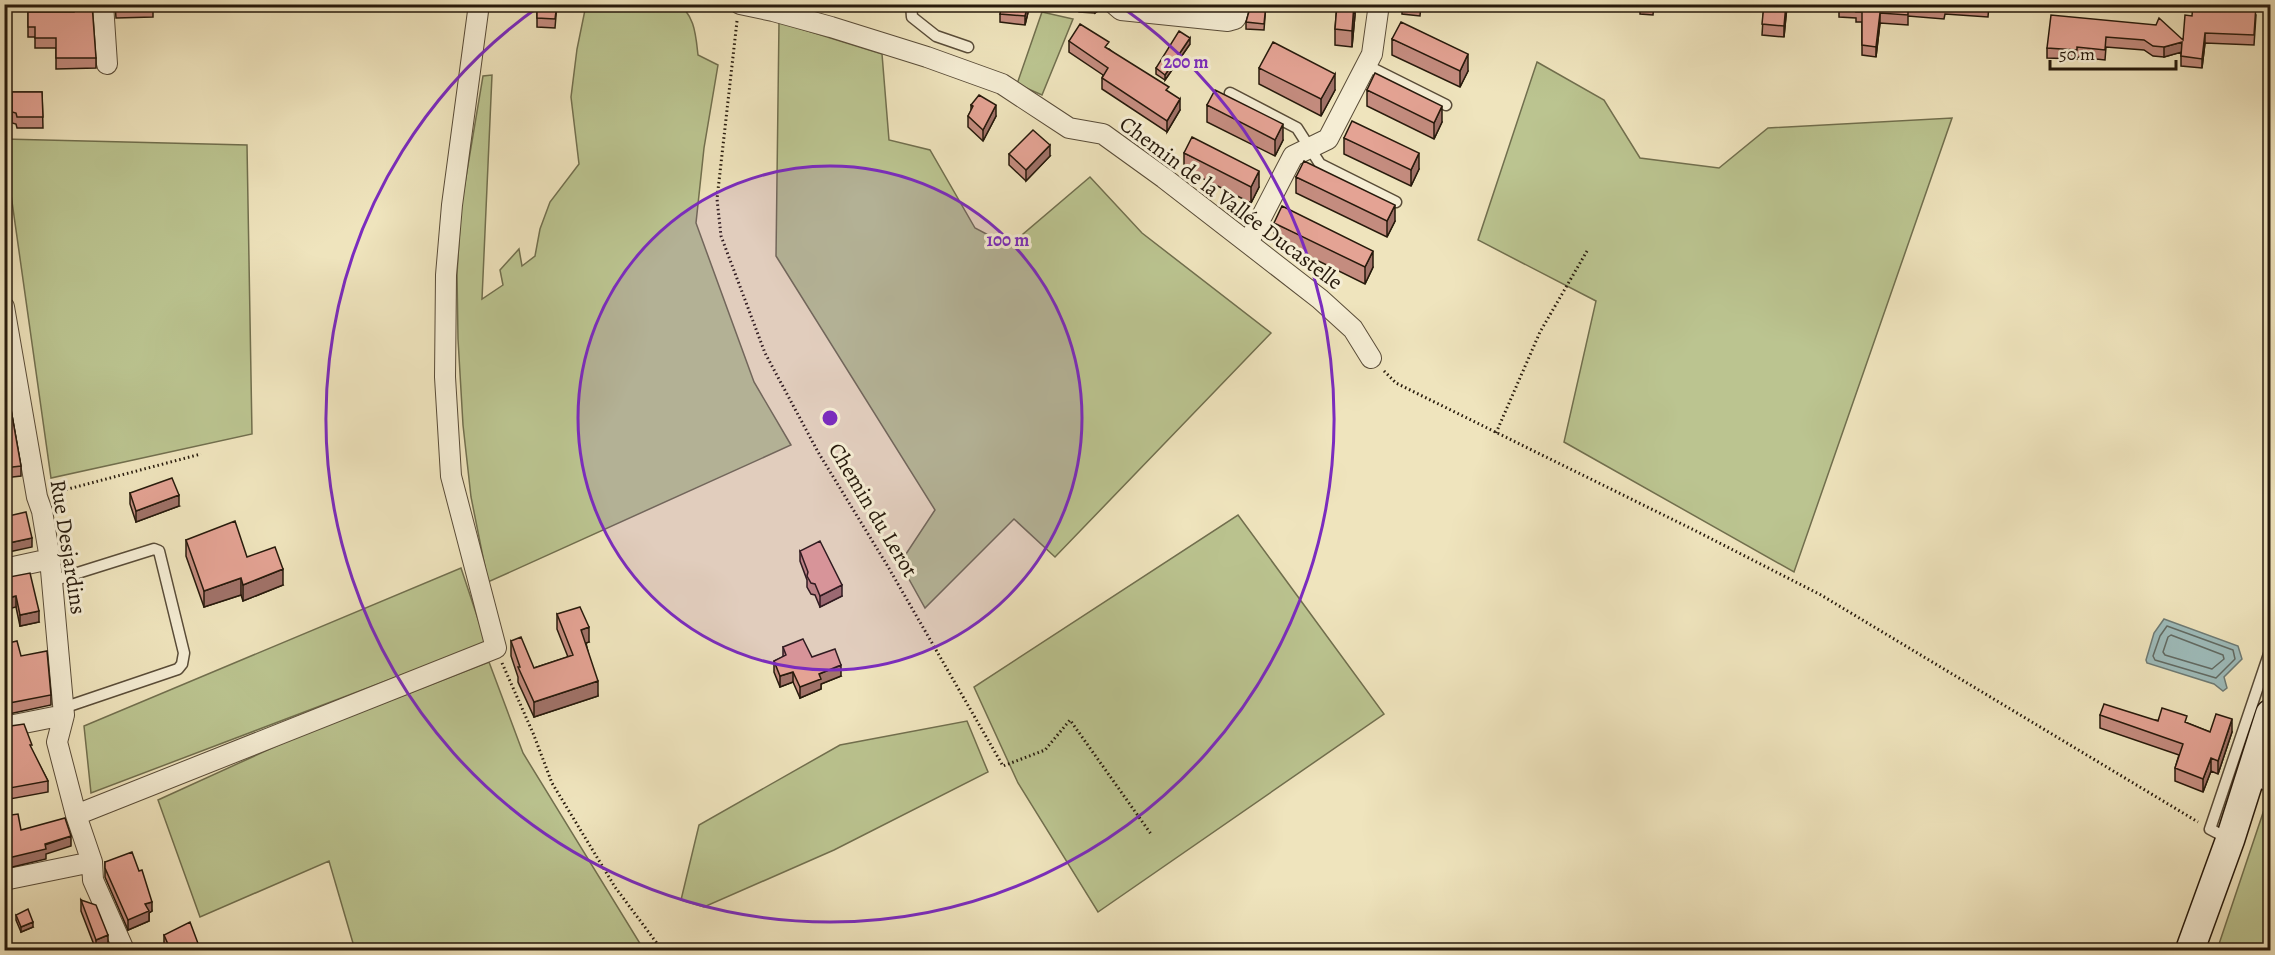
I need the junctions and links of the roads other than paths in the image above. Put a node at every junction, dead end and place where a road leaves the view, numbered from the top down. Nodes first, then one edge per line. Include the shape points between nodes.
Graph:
1 (103, 4) edge
2 (479, 4) edge
3 (911, 4) edge
4 (1114, 4) edge
5 (1240, 4) edge
6 (1379, 4) edge
7 (738, 10) edge
8 (968, 47) dead end
9 (107, 64) dead end
10 (1366, 65) junction
11 (1230, 93) dead end
12 (1446, 105) dead end
13 (1311, 147) junction
14 (1396, 202) dead end
15 (1248, 243) junction
16 (4, 307) edge
17 (1371, 358) road end
18 (50, 559) junction
19 (4, 569) edge
20 (52, 581) junction
21 (2271, 651) edge
22 (64, 711) junction
23 (2271, 714) edge
24 (4, 727) edge
25 (2260, 783) edge
26 (76, 815) junction
27 (2220, 834) junction
28 (92, 862) junction
29 (4, 880) edge
30 (120, 949) edge
31 (2190, 951) edge

1 - 9 street
2 - 26 street via 452,205 446,275 445,377 451,476 496,648
3 - 8 lane via 912,17 936,36
4 - 5 street via 1121,10 1228,21 1235,20
6 - 10 street via 1372,54
7 - 15 street, Chemin de la Vallée Ducastelle via 773,11 831,27 1002,84 1069,128 1103,134
10 - 12 lane
10 - 13 street via 1328,139
11 - 13 lane via 1298,128
13 - 14 lane via 1320,164
13 - 15 street via 1293,156
15 - 17 street, Chemin de la Vallée Ducastelle via 1353,329
16 - 18 street, Rue Desjardins
18 - 19 street
18 - 20 street, Rue Desjardins
20 - 22 street, Rue Desjardins
20 - 22 lane via 154,549 159,551 183,653 178,669
21 - 27 lane
22 - 24 street
22 - 26 street, Rue Desjardins via 57,742
23 - 25 street
25 - 27 street
26 - 28 street, Rue Desjardins
27 - 31 street
28 - 29 street
28 - 30 street, Rue Desjardins via 93,880

